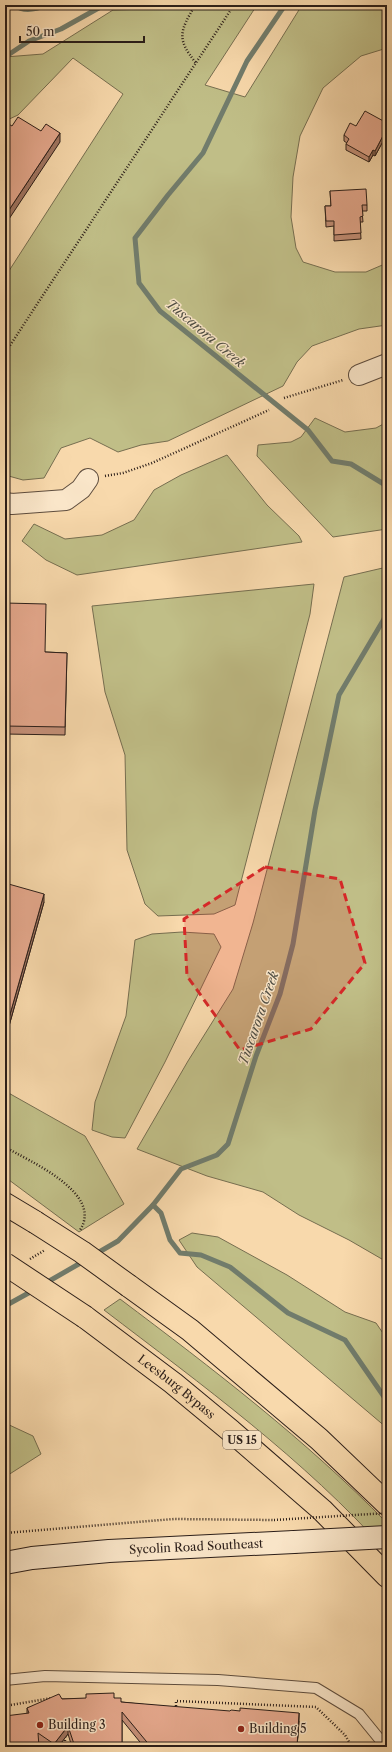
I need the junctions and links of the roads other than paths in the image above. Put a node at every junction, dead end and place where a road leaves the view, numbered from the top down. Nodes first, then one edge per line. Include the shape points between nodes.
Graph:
1 (387, 364) edge
2 (359, 375) road end
3 (88, 479) road end
4 (5, 503) edge
5 (5, 1204) edge
6 (5, 1264) edge
7 (387, 1504) edge
8 (387, 1537) edge
9 (5, 1563) edge
10 (387, 1576) edge
11 (5, 1680) edge
12 (386, 1747) edge

1 - 2 street
3 - 4 street via 81,489 66,500
5 - 7 highway, bridge via 82,1252 190,1330 319,1439
6 - 10 highway, Leesburg Bypass / US 15, bridge via 85,1317 173,1383 322,1510
8 - 9 main road, Sycolin Road Southeast, bridge via 109,1551
11 - 12 lane via 45,1676 218,1680 316,1688 359,1714

